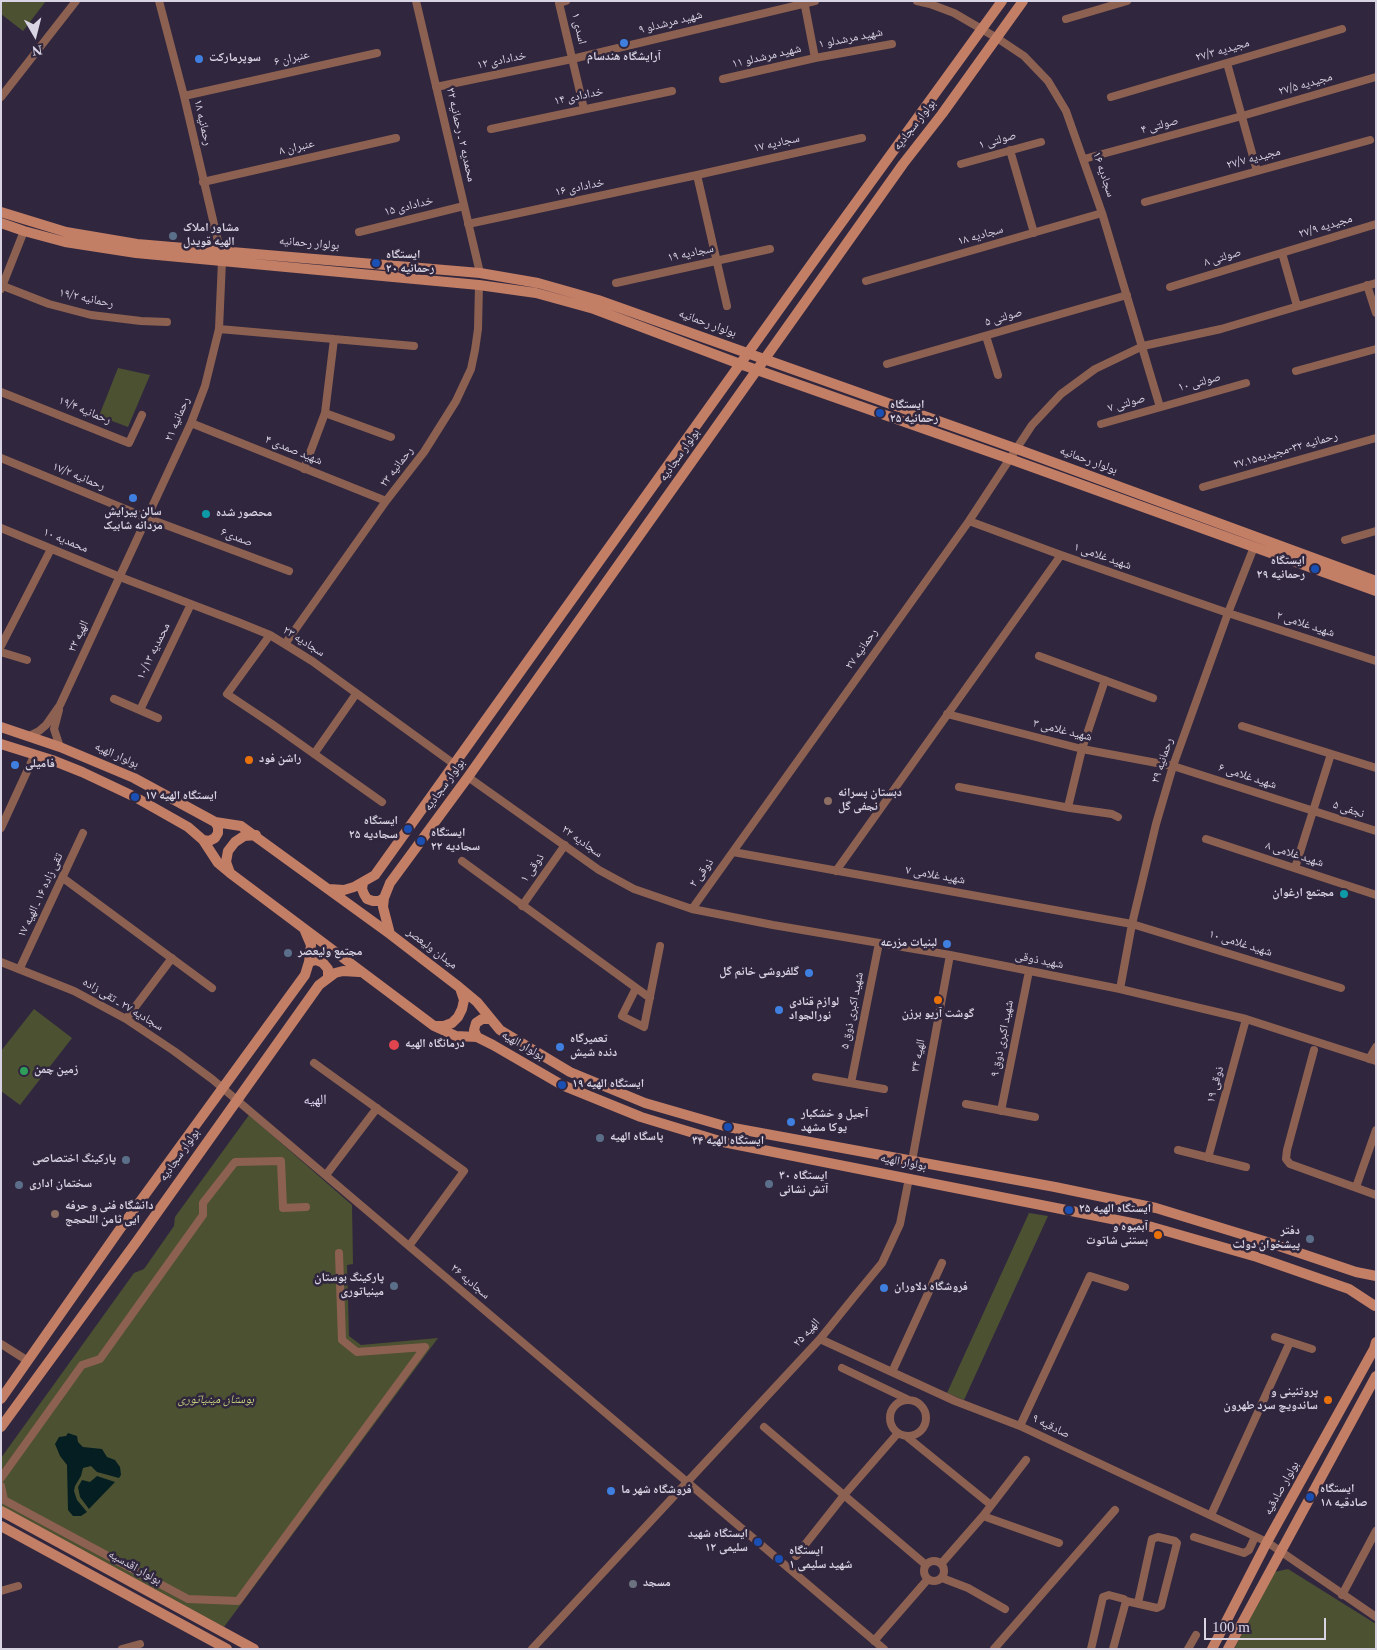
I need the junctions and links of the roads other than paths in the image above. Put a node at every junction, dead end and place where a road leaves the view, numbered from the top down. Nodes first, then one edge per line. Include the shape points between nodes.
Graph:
1 (76, 1) edge
2 (159, 1) edge
3 (416, 1) edge
4 (815, 1) edge
5 (917, 1) edge
6 (1002, 1) edge
7 (1022, 1) edge
8 (1127, 1) edge
9 (562, 2) edge
10 (804, 2) edge
11 (1066, 20) dead end
12 (1342, 29) dead end
13 (982, 30) junction
14 (997, 38) junction
15 (892, 44) dead end
16 (377, 53) dead end
17 (815, 58) junction
18 (572, 59) junction
19 (1227, 63) junction
20 (1376, 77) edge
21 (723, 79) dead end
22 (436, 87) junction
23 (672, 91) dead end
24 (184, 96) junction
25 (1, 97) edge
26 (1111, 97) dead end
27 (584, 109) junction
28 (1242, 116) junction
29 (491, 129) dead end
30 (396, 138) dead end
31 (862, 138) dead end
32 (1370, 140) dead end
33 (1041, 142) dead end
34 (1010, 150) junction
35 (1084, 159) junction
36 (961, 164) dead end
37 (1257, 171) junction
38 (697, 175) junction
39 (203, 182) junction
40 (1145, 202) dead end
41 (464, 206) junction
42 (1, 212) edge
43 (1102, 213) junction
44 (1, 223) edge
45 (468, 224) junction
46 (1376, 224) edge
47 (24, 232) junction
48 (359, 232) dead end
49 (1034, 233) junction
50 (770, 249) dead end
51 (1282, 253) junction
52 (221, 256) junction
53 (717, 261) junction
54 (480, 273) junction
55 (866, 281) dead end
56 (616, 283) dead end
57 (1376, 283) edge
58 (479, 284) junction
59 (1367, 285) junction
60 (1170, 287) dead end
61 (2, 288) edge
62 (1127, 295) junction
63 (727, 306) dead end
64 (1297, 306) junction
65 (1376, 313) edge
66 (167, 322) dead end
67 (219, 329) junction
68 (986, 336) junction
69 (334, 339) junction
70 (414, 346) dead end
71 (1143, 346) junction
72 (1376, 348) edge
73 (748, 354) junction
74 (765, 360) junction
75 (740, 364) junction
76 (888, 364) dead end
77 (757, 370) junction
78 (1296, 371) dead end
79 (998, 375) dead end
80 (1246, 384) dead end
81 (1, 392) edge
82 (1160, 407) junction
83 (325, 413) junction
84 (142, 415) dead end
85 (190, 423) junction
86 (1101, 424) dead end
87 (391, 437) dead end
88 (1376, 438) edge
89 (1017, 449) junction
90 (1, 458) edge
91 (1010, 459) junction
92 (304, 469) junction
93 (1202, 487) dead end
94 (386, 502) junction
95 (147, 518) junction
96 (969, 521) junction
97 (1, 528) edge
98 (1376, 531) edge
99 (1345, 540) dead end
100 (1256, 542) junction
101 (51, 549) junction
102 (1061, 555) junction
103 (289, 571) dead end
104 (120, 577) junction
105 (1376, 581) edge
106 (1376, 591) edge
107 (191, 604) junction
108 (1228, 613) junction
109 (270, 635) junction
110 (285, 644) junction
111 (1, 646) edge
112 (1, 652) edge
113 (1039, 656) dead end
114 (27, 660) dead end
115 (1376, 661) edge
116 (1105, 680) junction
117 (356, 694) junction
118 (1153, 698) dead end
119 (114, 699) dead end
120 (60, 706) junction
121 (140, 710) junction
122 (948, 714) junction
123 (158, 718) dead end
124 (1242, 726) dead end
125 (1, 727) edge
126 (29, 736) junction
127 (1, 744) edge
128 (60, 746) junction
129 (1082, 749) junction
130 (35, 754) junction
131 (314, 754) junction
132 (1331, 754) junction
133 (454, 764) junction
134 (1173, 766) junction
135 (1376, 768) edge
136 (468, 777) junction
137 (959, 787) dead end
138 (382, 802) dead end
139 (1068, 807) junction
140 (1314, 811) junction
141 (1118, 816) dead end
142 (215, 822) junction
143 (1, 828) edge
144 (1376, 831) edge
145 (83, 833) dead end
146 (256, 835) junction
147 (1206, 839) dead end
148 (203, 840) junction
149 (565, 845) junction
150 (733, 852) junction
151 (462, 862) dead end
152 (1295, 868) junction
153 (836, 870) junction
154 (230, 873) junction
155 (63, 878) junction
156 (364, 883) junction
157 (329, 889) junction
158 (1376, 895) edge
159 (384, 898) junction
160 (522, 906) junction
161 (692, 909) junction
162 (1132, 924) junction
163 (305, 930) junction
164 (390, 934) junction
165 (879, 943) junction
166 (660, 946) dead end
167 (950, 955) junction
168 (172, 958) junction
169 (1, 962) edge
170 (309, 962) junction
171 (20, 968) junction
172 (360, 972) junction
173 (1028, 972) junction
174 (328, 977) junction
175 (459, 987) junction
176 (212, 988) dead end
177 (636, 988) junction
178 (1341, 988) dead end
179 (1120, 989) junction
180 (650, 998) junction
181 (126, 1019) junction
182 (490, 1019) junction
183 (1246, 1019) junction
184 (434, 1026) junction
185 (476, 1037) junction
186 (1376, 1046) edge
187 (1314, 1050) dead end
188 (1373, 1060) edge
189 (314, 1063) dead end
190 (816, 1077) dead end
191 (851, 1083) junction
192 (222, 1087) junction
193 (884, 1089) dead end
194 (237, 1100) junction
195 (966, 1104) dead end
196 (377, 1108) junction
197 (1001, 1111) junction
198 (1035, 1117) dead end
199 (1376, 1130) edge
200 (1178, 1150) dead end
201 (1208, 1158) junction
202 (912, 1161) junction
203 (1246, 1167) dead end
204 (326, 1176) junction
205 (910, 1178) junction
206 (1356, 1187) junction
207 (1375, 1192) edge
208 (306, 1207) dead end
209 (409, 1246) junction
210 (339, 1253) dead end
211 (942, 1262) dead end
212 (1376, 1276) edge
213 (1125, 1286) dead end
214 (1376, 1295) edge
215 (1375, 1308) edge
216 (1275, 1337) dead end
217 (820, 1340) junction
218 (1290, 1342) junction
219 (1376, 1342) edge
220 (1, 1344) edge
221 (1312, 1349) dead end
222 (28, 1361) junction
223 (842, 1368) dead end
224 (892, 1372) junction
225 (1376, 1376) edge
226 (1, 1399) edge
227 (909, 1400) junction
228 (1020, 1426) junction
229 (1, 1427) edge
230 (764, 1427) dead end
231 (898, 1432) junction
232 (906, 1436) junction
233 (1026, 1460) dead end
234 (1, 1478) edge
235 (686, 1483) junction
236 (1, 1486) edge
237 (845, 1494) junction
238 (991, 1505) junction
239 (1115, 1510) dead end
240 (1, 1511) edge
241 (1210, 1515) junction
242 (983, 1516) junction
243 (1, 1526) edge
244 (1376, 1531) edge
245 (1194, 1537) dead end
246 (1255, 1537) junction
247 (1268, 1542) junction
248 (1059, 1543) dead end
249 (1282, 1550) junction
250 (796, 1556) dead end
251 (941, 1564) junction
252 (926, 1565) junction
253 (942, 1578) junction
254 (928, 1579) junction
255 (18, 1586) dead end
256 (1, 1591) edge
257 (1342, 1595) junction
258 (1126, 1601) junction
259 (1138, 1603) junction
260 (1004, 1609) dead end
261 (1376, 1617) edge
262 (1196, 1635) dead end
263 (874, 1641) junction
264 (140, 1644) dead end
265 (122, 1649) edge
266 (227, 1649) edge
267 (254, 1649) edge
268 (532, 1649) edge
269 (884, 1649) edge
270 (994, 1649) edge
271 (1091, 1649) edge
272 (1113, 1649) edge
273 (1188, 1649) edge
274 (1212, 1649) edge
275 (1228, 1649) edge

1 - 25 street
2 - 24 street, رحمانیه ۱۸
3 - 22 street, محمدیه ۲ ـ رحمانیه ۲۲
4 - 10 street, شهید مرشدلو ۹
5 - 13 street, سجادیه ۱۶ via 954,13
6 - 13 main road, بولوار سجادیه
7 - 14 main road, بولوار سجادیه
8 - 11 street
9 - 18 street, اسدی ۱
10 - 17 street
10 - 18 street, شهید مرشدلو ۹
12 - 19 street, مجیدیه ۲۷/۳
13 - 14 street, سجادیه ۱۶
13 - 73 main road, بولوار سجادیه
14 - 35 street, سجادیه ۱۶ via 1024,56 1048,81 1066,111
14 - 74 main road, بولوار سجادیه via 903,164
15 - 17 street, شهید مرشدلو ۱
16 - 24 street, عنبران ۶
17 - 21 street, شهید مرشدلو ۱۱
18 - 22 street, خدادادی ۱۲
18 - 27 street, اسدی ۱
19 - 26 street, مجیدیه ۲۷/۳
19 - 28 street
20 - 28 street, مجیدیه ۲۷/۵
22 - 41 street, محمدیه ۲ ـ رحمانیه ۲۲
23 - 27 street, خدادادی ۱۴
24 - 39 street, رحمانیه ۱۸
27 - 29 street, خدادادی ۱۴
28 - 35 street, صولتی ۴
28 - 37 street
30 - 39 street, عنبران ۸
31 - 38 street, سجادیه ۱۷
32 - 37 street, مجیدیه ۲۷/۷
33 - 34 street, صولتی ۱
34 - 36 street, صولتی ۱
34 - 49 street
35 - 43 street, سجادیه ۱۶
37 - 40 street, مجیدیه ۲۷/۷
38 - 45 street, خدادادی ۱۶
38 - 53 street
39 - 52 street, رحمانیه ۱۸
41 - 45 street, محمدیه ۲ ـ رحمانیه ۲۲
41 - 48 street, خدادادی ۱۵
42 - 52 main road, بولوار رحمانیه via 66,232
43 - 49 street, سجادیه ۱۸
43 - 62 street, سجادیه ۱۶
44 - 47 main road, بولوار رحمانیه
45 - 54 street, محمدیه ۲ ـ رحمانیه ۲۲
46 - 51 street, مجیدیه ۲۷/۹
47 - 52 main road, بولوار رحمانیه via 136,253
47 - 61 street
49 - 55 street, سجادیه ۱۸
50 - 53 street, سجادیه ۱۹
51 - 60 street, صولتی ۸
51 - 64 street
52 - 54 main road, بولوار رحمانیه
52 - 58 main road, بولوار رحمانیه
52 - 67 street, رحمانیه ۲۱
53 - 56 street, سجادیه ۱۹
53 - 63 street
54 - 73 main road, بولوار رحمانیه via 538,283 598,300
57 - 59 street, رحمانیه ۲۷
58 - 75 main road, بولوار رحمانیه via 594,309
58 - 94 street, رحمانیه ۲۳ via 478,328 470,369 456,401 424,452
59 - 64 street, رحمانیه ۲۷
59 - 65 street
61 - 66 street, رحمانیه ۱۹/۲ via 91,315
62 - 68 street, صولتی ۵
62 - 71 street, سجادیه ۱۶
64 - 71 street, رحمانیه ۲۷ via 1220,329
67 - 69 street
67 - 85 street, رحمانیه ۲۱
68 - 76 street, صولتی ۵
68 - 79 street
69 - 70 street
69 - 83 street
71 - 82 street, سجادیه ۱۶
71 - 89 street, رحمانیه ۲۷ via 1094,369 1061,394 1032,425
72 - 78 street
73 - 74 main road, بولوار رحمانیه
73 - 75 main road, بولوار سجادیه
74 - 77 main road, بولوار سجادیه
74 - 89 main road, بولوار رحمانیه
75 - 77 main road, بولوار رحمانیه
75 - 133 main road, بولوار سجادیه
77 - 91 main road, بولوار رحمانیه
77 - 136 main road, بولوار سجادیه
80 - 82 street, صولتی ۱۰
81 - 84 street, رحمانیه ۱۹/۴ via 129,442
82 - 86 street, صولتی ۷
83 - 87 street
83 - 92 street
85 - 92 street, شهید صمدی ۴
85 - 95 street, رحمانیه ۲۱
88 - 93 street, رحمانیه ۳۲-مجیدیه۲۷.۱۵
89 - 91 street, رحمانیه ۲۷
89 - 100 main road, بولوار رحمانیه
90 - 95 street, رحمانیه ۱۷/۲
91 - 96 street, رحمانیه ۲۷
91 - 100 main road, بولوار رحمانیه
92 - 94 street, شهید صمدی ۴
94 - 110 street, رحمانیه ۲۳
95 - 103 street, صمدی۶
95 - 104 street, رحمانیه ۲۱
96 - 102 street, شهید غلامی ۱
96 - 150 street, رحمانیه ۲۷
97 - 101 street, محمدیه ۱۰
98 - 99 street
100 - 105 main road, بولوار رحمانیه
100 - 106 main road, بولوار رحمانیه
100 - 108 street, رحمانیه ۲۹
101 - 104 street, محمدیه ۱۰
101 - 111 street
102 - 108 street, شهید غلامی ۱
102 - 122 street
104 - 107 street, سجادیه ۲۳
104 - 120 street, الهیه ۲۲
107 - 109 street, سجادیه ۲۳
107 - 121 street, محمدیه ۱۰/۱۳
108 - 115 street, شهید غلامی ۲
108 - 134 street, رحمانیه ۲۹
109 - 110 street, سجادیه ۲۳
109 - 131 street via 227,694
110 - 117 street, سجادیه ۲۳
112 - 114 street
113 - 116 street
116 - 118 street
116 - 129 street
117 - 131 street
117 - 133 street, سجادیه ۲۳
119 - 121 street
120 - 126 street via 46,725
120 - 128 street via 54,729
121 - 123 street
122 - 129 street, شهید غلامی ۳
122 - 153 street
124 - 132 street
125 - 126 main road, بولوار الهیه
126 - 128 main road, بولوار الهیه
127 - 130 main road
128 - 142 main road, بولوار الهیه via 134,778
129 - 134 street, شهید غلامی ۳
129 - 139 street
130 - 143 street
130 - 148 main road via 135,796 188,827
131 - 138 street
132 - 135 street
132 - 140 street
133 - 156 main road, بولوار سجادیه via 375,874
134 - 140 street, شهید غلامی ۶
134 - 162 street, رحمانیه ۲۹
136 - 149 street, سجادیه ۲۲
136 - 159 main road, بولوار سجادیه via 390,883
137 - 139 street
139 - 141 street
140 - 144 street, نجفی ۵
140 - 152 street
142 - 146 main road, میدان ولیعصر via 241,826
142 - 148 main road via 218,833 215,838
145 - 155 street, تقی زاده ۱۶ ـ الهیه ۱۷
146 - 154 main road via 244,836 234,842 226,862
146 - 157 main road, میدان ولیعصر
147 - 152 street, شهید غلامی ۸
148 - 154 main road via 218,863
149 - 160 street, ذوقی ۱
149 - 161 street, سجادیه ۲۲ via 599,870 634,889
150 - 153 street, شهید غلامی ۷
150 - 161 street, ذوقی ۲
151 - 160 street
152 - 158 street, شهید غلامی ۸
153 - 162 street, شهید غلامی ۷
154 - 163 main road
155 - 168 street
155 - 171 street, تقی زاده ۱۶ ـ الهیه ۱۷
156 - 157 main road, بولوار سجادیه via 344,890
156 - 159 main road via 362,889 367,899 379,901
157 - 164 main road, میدان ولیعصر
159 - 164 main road via 384,914
160 - 177 street
161 - 165 street, شهید ذوقی
162 - 178 street, شهید غلامی ۱۰
162 - 179 street, رحمانیه ۲۹
163 - 170 main road, بولوار سجادیه via 311,945
163 - 172 main road
164 - 175 main road, میدان ولیعصر
165 - 167 street, شهید ذوقی
165 - 191 street, شهید اکبری ذوق ۵
166 - 180 street
167 - 173 street, شهید ذوقی
167 - 202 street, الهیه ۳۴
168 - 176 street
168 - 181 street
169 - 171 street, سجادیه ۲۷ ـ تقی زاده
170 - 174 main road via 323,963 328,969
170 - 192 main road, بولوار سجادیه via 304,975
171 - 181 street, سجادیه ۲۷ ـ تقی زاده via 74,990
172 - 174 main road via 344,971
172 - 184 main road
173 - 179 street, شهید ذوقی
173 - 197 street, شهید اکبری ذوق ۹
174 - 194 main road, بولوار سجادیه
175 - 182 main road, بولوار الهیه
175 - 184 main road, میدان ولیعصر via 464,1000 458,1017 444,1026
177 - 180 street
177 - 180 street via 622,1016 644,1027
179 - 183 street, شهید ذوقی
181 - 192 street, سجادیه ۲۷ ـ تقی زاده
182 - 185 main road via 476,1023
182 - 202 main road, بولوار الهیه via 500,1030 570,1072 646,1103 728,1127
183 - 188 street, شهید ذوقی
183 - 201 street, ذوقی ۱۹
184 - 185 main road, بولوار الهیه via 456,1036
185 - 205 main road, بولوار الهیه via 562,1085 641,1117 723,1142
186 - 188 street
187 - 206 street via 1286,1159 1290,1164
189 - 196 street
190 - 191 street
191 - 193 street
192 - 194 street, سجادیه ۲۷ ـ تقی زاده
192 - 222 main road, بولوار سجادیه
194 - 204 street, سجادیه ۲۶
194 - 229 main road, بولوار سجادیه
195 - 197 street
196 - 204 street
196 - 209 street via 464,1170
197 - 198 street
199 - 206 street
200 - 201 street
201 - 203 street
202 - 205 main road
202 - 212 main road, بولوار الهیه via 1156,1208
204 - 209 street, سجادیه ۲۶
205 - 215 main road, بولوار الهیه via 1152,1227 1258,1257 1349,1290
205 - 217 street, الهیه ۲۵ via 900,1224 882,1263
206 - 207 street
208 - 234 street via 283,1208 281,1161 235,1162 203,1203 203,1215 100,1359 82,1365
209 - 235 street, سجادیه ۲۶
210 - 236 street via 342,1340 357,1352 424,1347 238,1601 188,1599 4,1500
211 - 224 street
213 - 228 street via 1090,1276
214 - 215 main road
216 - 218 street
217 - 224 street, صادقیه ۹
217 - 235 street, الهیه ۲۵
218 - 221 street
218 - 241 street
219 - 247 main road, بولوار صادقیه
220 - 222 street
222 - 226 main road, بولوار سجادیه
223 - 227 street
224 - 228 street, صادقیه ۹
225 - 249 main road
227 - 231 street via 900,1402 890,1416 892,1426
227 - 232 street via 918,1403 926,1419 916,1434
228 - 241 street, صادقیه ۹
230 - 237 street
231 - 232 street
231 - 237 street
232 - 238 street
233 - 238 street
235 - 263 street, سجادیه ۲۶
235 - 268 street, الهیه ۲۵
237 - 250 street
237 - 252 street
238 - 242 street
239 - 270 street
240 - 267 main road, بولوار اقدسیه
241 - 246 street, صادقیه ۹
242 - 248 street
242 - 251 street
243 - 266 main road, بولوار اقدسیه
244 - 257 street
245 - 246 street via 1244,1553
246 - 247 street, صادقیه ۹
247 - 249 street, صادقیه ۹
247 - 274 main road, بولوار صادقیه
249 - 257 street, صادقیه ۹
249 - 275 main road
251 - 252 street via 934,1561
251 - 253 street via 945,1571
252 - 254 street via 924,1572
253 - 254 street via 935,1582
253 - 260 street via 968,1588
254 - 263 street
255 - 256 street
257 - 261 street, صادقیه ۹
258 - 259 street
258 - 271 street via 1109,1595 1103,1597
258 - 272 street
259 - 259 street via 1152,1539 1158,1536 1175,1541 1161,1606 1157,1608
262 - 273 street
263 - 269 street, سجادیه ۲۶
264 - 265 street

